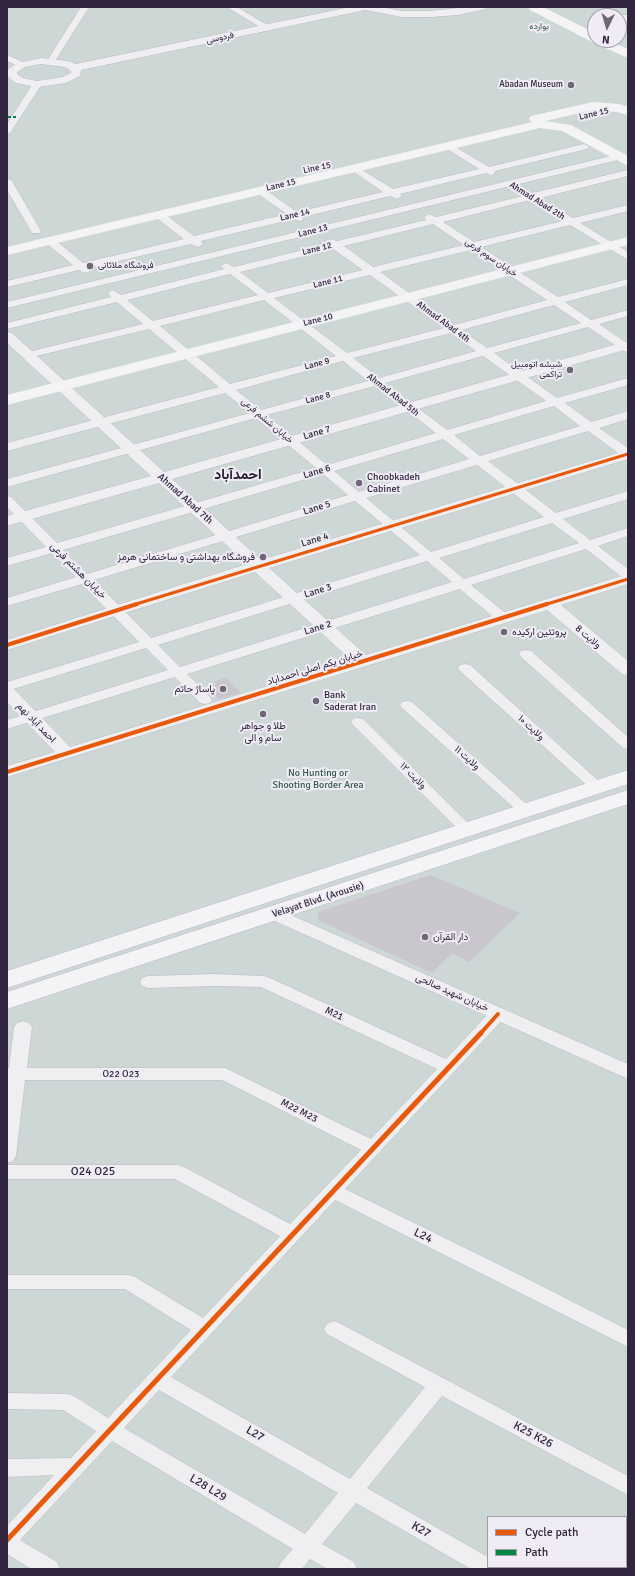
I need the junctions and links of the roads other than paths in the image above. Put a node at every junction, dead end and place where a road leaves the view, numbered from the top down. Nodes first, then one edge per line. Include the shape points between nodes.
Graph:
1 (86, 7) edge
2 (231, 7) edge
3 (365, 7) edge
4 (482, 7) edge
5 (534, 7) edge
6 (550, 7) edge
7 (587, 26) edge
8 (268, 28) junction
9 (587, 34) edge
10 (615, 48) edge
11 (628, 54) edge
12 (7, 58) edge
13 (50, 61) junction
14 (22, 65) junction
15 (74, 68) junction
16 (10, 71) edge
17 (37, 84) junction
18 (628, 111) edge
19 (11, 117) edge
20 (561, 127) junction
21 (7, 131) edge
22 (447, 145) junction
23 (584, 147) dead end
24 (625, 164) edge
25 (354, 168) junction
26 (487, 170) junction
27 (7, 181) edge
28 (510, 184) junction
29 (259, 190) junction
30 (392, 192) junction
31 (531, 197) junction
32 (179, 198) junction
33 (194, 205) junction
34 (414, 207) junction
35 (628, 208) edge
36 (158, 214) junction
37 (295, 216) junction
38 (434, 221) junction
39 (571, 222) junction
40 (36, 231) junction
41 (316, 231) junction
42 (7, 238) edge
43 (192, 240) junction
44 (50, 241) junction
45 (628, 241) edge
46 (336, 245) junction
47 (473, 246) junction
48 (610, 246) junction
49 (7, 251) edge
50 (212, 256) junction
51 (628, 257) edge
52 (81, 266) junction
53 (232, 270) junction
54 (372, 271) junction
55 (510, 271) junction
56 (628, 282) edge
57 (100, 283) junction
58 (7, 284) edge
59 (266, 297) junction
60 (409, 297) junction
61 (119, 298) junction
62 (556, 301) junction
63 (7, 305) edge
64 (628, 313) edge
65 (302, 324) junction
66 (590, 324) junction
67 (151, 325) junction
68 (7, 326) edge
69 (453, 329) junction
70 (7, 336) edge
71 (627, 347) edge
72 (486, 352) junction
73 (186, 354) junction
74 (28, 355) junction
75 (345, 357) junction
76 (519, 376) junction
77 (628, 381) edge
78 (377, 382) junction
79 (61, 386) junction
80 (227, 388) junction
81 (7, 400) edge
82 (556, 402) junction
83 (409, 407) junction
84 (258, 414) junction
85 (628, 416) edge
86 (101, 422) junction
87 (590, 427) junction
88 (445, 434) junction
89 (290, 440) junction
90 (7, 447) edge
91 (130, 449) junction
92 (628, 454) edge
93 (478, 460) junction
94 (325, 469) junction
95 (161, 477) junction
96 (7, 483) edge
97 (515, 488) junction
98 (628, 495) edge
99 (357, 496) junction
100 (7, 500) edge
101 (194, 507) junction
102 (23, 516) junction
103 (553, 518) junction
104 (7, 521) edge
105 (392, 525) junction
106 (628, 532) edge
107 (225, 535) junction
108 (588, 544) junction
109 (55, 548) junction
110 (429, 556) junction
111 (7, 562) edge
112 (258, 566) junction
113 (628, 575) edge
114 (85, 579) junction
115 (628, 579) edge
116 (462, 584) junction
117 (293, 598) junction
118 (7, 602) edge
119 (549, 603) junction
120 (117, 611) junction
121 (503, 618) junction
122 (324, 626) junction
123 (148, 643) junction
124 (7, 645) edge
125 (526, 654) dead end
126 (362, 661) junction
127 (627, 667) edge
128 (465, 668) dead end
129 (178, 672) junction
130 (7, 687) edge
131 (7, 692) edge
132 (205, 700) dead end
133 (407, 705) dead end
134 (31, 718) junction
135 (358, 722) dead end
136 (7, 725) edge
137 (628, 745) edge
138 (66, 753) junction
139 (7, 772) edge
140 (628, 777) edge
141 (597, 787) junction
142 (628, 797) edge
143 (526, 811) junction
144 (508, 827) junction
145 (464, 838) junction
146 (275, 914) junction
147 (7, 980) edge
148 (148, 982) dead end
149 (7, 1001) edge
150 (498, 1014) junction
151 (22, 1026) dead end
152 (449, 1067) junction
153 (628, 1072) edge
154 (12, 1074) edge
155 (225, 1074) joint
156 (373, 1148) junction
157 (7, 1156) edge
158 (7, 1172) edge
159 (332, 1191) junction
160 (292, 1234) junction
161 (7, 1282) edge
162 (204, 1328) junction
163 (334, 1328) dead end
164 (628, 1339) edge
165 (157, 1379) junction
166 (438, 1384) junction
167 (7, 1401) edge
168 (110, 1430) junction
169 (76, 1466) junction
170 (7, 1468) edge
171 (628, 1486) edge
172 (352, 1490) junction
173 (7, 1541) edge
174 (307, 1546) junction
175 (487, 1567) edge
176 (49, 1569) edge
177 (289, 1569) edge
178 (346, 1569) edge

1 - 13 street
2 - 8 street
3 - 4 street via 402,14 458,12
3 - 8 street, فردوسی
5 - 9 main road
6 - 7 main road
8 - 15 street, فردوسی
10 - 11 main road
12 - 14 street
13 - 14 street
13 - 15 street via 68,64
14 - 16 street
15 - 17 street via 76,74 66,80
16 - 17 street via 14,78 20,81
17 - 19 street
18 - 20 main road, Lane 15 via 612,110 577,118
18 - 32 main road, Line 15 via 593,106
19 - 21 street
20 - 22 main road, Lane 15 via 540,124
20 - 24 main road
22 - 25 main road, Lane 15
22 - 26 street, Ahmad Abad 2th
23 - 26 street, Lane 14
24 - 28 street, Lane 13
24 - 31 street, Lane 12
25 - 29 main road, Lane 15
25 - 30 street, خیابان سوم فرعی
26 - 28 street, Ahmad Abad 2th
26 - 30 street, Lane 14
27 - 40 street
28 - 31 street, Ahmad Abad 2th
28 - 34 street, Lane 13
29 - 33 main road, Lane 15
29 - 37 street, Ahmad Abad 4th
30 - 34 street, خیابان سوم فرعی
30 - 37 street, Lane 14
31 - 38 street, Lane 12
31 - 39 street, Ahmad Abad 2th
32 - 33 main road
32 - 40 main road, Line 15
33 - 36 main road, Lane 15
34 - 38 street, خیابان سوم فرعی
34 - 41 street, Lane 13
35 - 39 street, Lane 11
36 - 43 street, Ahmad Abad 5th
36 - 44 main road, Lane 15
37 - 41 street, Ahmad Abad 4th
37 - 43 street, Lane 14
38 - 46 street, Lane 12
38 - 47 street, خیابان سوم فرعی
39 - 47 street, Lane 11
39 - 48 street, Ahmad Abad 2th
40 - 42 main road, Line 15
41 - 46 street, Ahmad Abad 4th
41 - 50 street, Lane 13
43 - 50 street, Ahmad Abad 5th
43 - 52 street, Lane 14
44 - 49 main road, Lane 15
44 - 52 street, خیابان ششم فرعی
45 - 48 main road, Lane 10
46 - 53 street, Lane 12
46 - 54 street, Ahmad Abad 4th
47 - 54 street, Lane 11
47 - 55 street, خیابان سوم فرعی
48 - 51 street, Ahmad Abad 2th
48 - 55 main road, Lane 10
50 - 53 street, Ahmad Abad 5th
50 - 57 street, Lane 13
52 - 57 street, خیابان ششم فرعی
52 - 58 street, Lane 14
53 - 59 street, Ahmad Abad 5th
53 - 61 street, Lane 12
54 - 59 street, Lane 11
54 - 60 street, Ahmad Abad 4th
55 - 60 main road, Lane 10
55 - 62 street, خیابان سوم فرعی
56 - 62 street, Lane 9
57 - 61 street, خیابان ششم فرعی
57 - 63 street, Lane 13
59 - 65 street, Ahmad Abad 5th
59 - 67 street, Lane 11
60 - 65 main road, Lane 10
60 - 69 street, Ahmad Abad 4th
61 - 67 street, خیابان ششم فرعی
61 - 68 street, Lane 12
62 - 66 street, خیابان سوم فرعی
62 - 69 street, Lane 9
64 - 66 street, Lane 8
65 - 73 main road, Lane 10
65 - 75 street, Ahmad Abad 5th
66 - 71 street, خیابان سوم فرعی
66 - 72 street, Lane 8
67 - 73 street, خیابان ششم فرعی
67 - 74 street, Lane 11
69 - 72 street, Ahmad Abad 4th
69 - 75 street, Lane 9
70 - 74 street, Ahmad Abad 7th
71 - 76 street, Lane 7
72 - 76 street, Ahmad Abad 4th
72 - 78 street, Lane 8
73 - 79 main road, Lane 10
73 - 80 street, خیابان ششم فرعی
74 - 79 street, Ahmad Abad 7th
75 - 78 street, Ahmad Abad 5th
75 - 80 street, Lane 9
76 - 82 street, Ahmad Abad 4th
76 - 83 street, Lane 7
77 - 82 street, Lane 6
78 - 83 street, Ahmad Abad 5th
78 - 84 street, Lane 8
79 - 81 main road, Lane 10
79 - 86 street, Ahmad Abad 7th
80 - 84 street, خیابان ششم فرعی
80 - 86 street, Lane 9
82 - 87 street, Ahmad Abad 4th
82 - 88 street, Lane 6
83 - 88 street, Ahmad Abad 5th
83 - 89 street, Lane 7
84 - 89 street, خیابان ششم فرعی
84 - 91 street, Lane 8
85 - 87 street, Lane 5
86 - 90 street, Lane 9
86 - 91 street, Ahmad Abad 7th
87 - 92 street, Ahmad Abad 4th
87 - 93 street, Lane 5
88 - 93 street, Ahmad Abad 5th
88 - 94 street, Lane 6
89 - 94 street, خیابان ششم فرعی
89 - 95 street, Lane 7
91 - 95 street, Ahmad Abad 7th
91 - 96 street, Lane 8
92 - 97 street, Lane 4
93 - 97 street, Ahmad Abad 5th
93 - 99 street, Lane 5
94 - 99 street, خیابان ششم فرعی
94 - 101 street, Lane 6
95 - 101 street, Ahmad Abad 7th
95 - 102 street, Lane 7
97 - 103 street, Ahmad Abad 5th
97 - 105 street, Lane 4
98 - 103 street, Lane 3
99 - 105 street, خیابان ششم فرعی
99 - 107 street, Lane 5
100 - 102 street, خیابان هشتم فرعی
101 - 107 street, Ahmad Abad 7th
101 - 109 street, Lane 6
102 - 104 street, Lane 7
102 - 109 street, خیابان هشتم فرعی
103 - 108 street, Ahmad Abad 5th
103 - 110 street, Lane 3
105 - 110 street, خیابان ششم فرعی
105 - 112 street, Lane 4
106 - 108 street, Lane 2
107 - 112 street, Ahmad Abad 7th
107 - 114 street, Lane 5
108 - 113 street, Ahmad Abad 5th
108 - 116 street, Lane 2
109 - 111 street, Lane 6
109 - 114 street, خیابان هشتم فرعی
110 - 116 street, خیابان ششم فرعی
110 - 117 street, Lane 3
112 - 117 street, Ahmad Abad 7th
112 - 120 street, Lane 4
114 - 118 street, Lane 5
114 - 120 street, خیابان هشتم فرعی
115 - 119 street, خیابان یکم اصلی احمداباد
116 - 121 street, خیابان ششم فرعی
116 - 122 street, Lane 2
117 - 122 street, Ahmad Abad 7th
117 - 123 street, Lane 3
119 - 121 street, خیابان یکم اصلی احمداباد
119 - 127 street, ولایت 8
120 - 123 street, خیابان هشتم فرعی
120 - 124 street, Lane 4
121 - 126 street, خیابان یکم اصلی احمداباد
122 - 126 street, Ahmad Abad 7th
122 - 129 street, Lane 2
123 - 129 street, خیابان هشتم فرعی
123 - 130 street, Lane 3
125 - 137 street
126 - 138 street, خیابان یکم اصلی احمداباد
128 - 141 street, ولایت ۱۰
129 - 132 street, خیابان هشتم فرعی
129 - 134 street, Lane 2
131 - 134 street, احمد آباد نهم
133 - 143 street, ولایت ۱۱
134 - 136 street, Lane 2
134 - 138 street, احمد آباد نهم
135 - 145 street, ولایت ۱۲
138 - 139 street, خیابان یکم اصلی احمداباد
140 - 141 main road, Velayat Blvd. (Arousie)
141 - 143 main road, Velayat Blvd. (Arousie)
142 - 144 main road, Velayat Blvd. (Arousie)
143 - 144 main road, Velayat Blvd. (Arousie)
144 - 145 main road, Velayat Blvd. (Arousie)
145 - 146 main road, Velayat Blvd. (Arousie)
145 - 147 main road, Velayat Blvd. (Arousie)
146 - 149 main road, Velayat Blvd. (Arousie)
146 - 150 street, خیابان شهید صالحی
148 - 152 street, M21 via 264,982
150 - 152 street
150 - 153 street, خیابان شهید صالحی
151 - 154 street
152 - 156 street
154 - 155 street, O22 O23
154 - 157 street
155 - 156 street, M22 M23
156 - 159 street
158 - 160 street, O24 O25 via 178,1172
159 - 160 street
159 - 164 street, L24
160 - 162 street
161 - 162 street via 128,1282
162 - 165 street
163 - 166 street, K25 K26
165 - 168 street
165 - 172 street, L27
166 - 171 street, K25 K26
166 - 172 street
167 - 168 street, L28 L29 via 67,1402
168 - 169 street
168 - 174 street, L28 L29
169 - 170 street
169 - 173 street
172 - 174 street
172 - 175 street, K27
173 - 176 street
174 - 177 street
174 - 178 street, L28 L29

